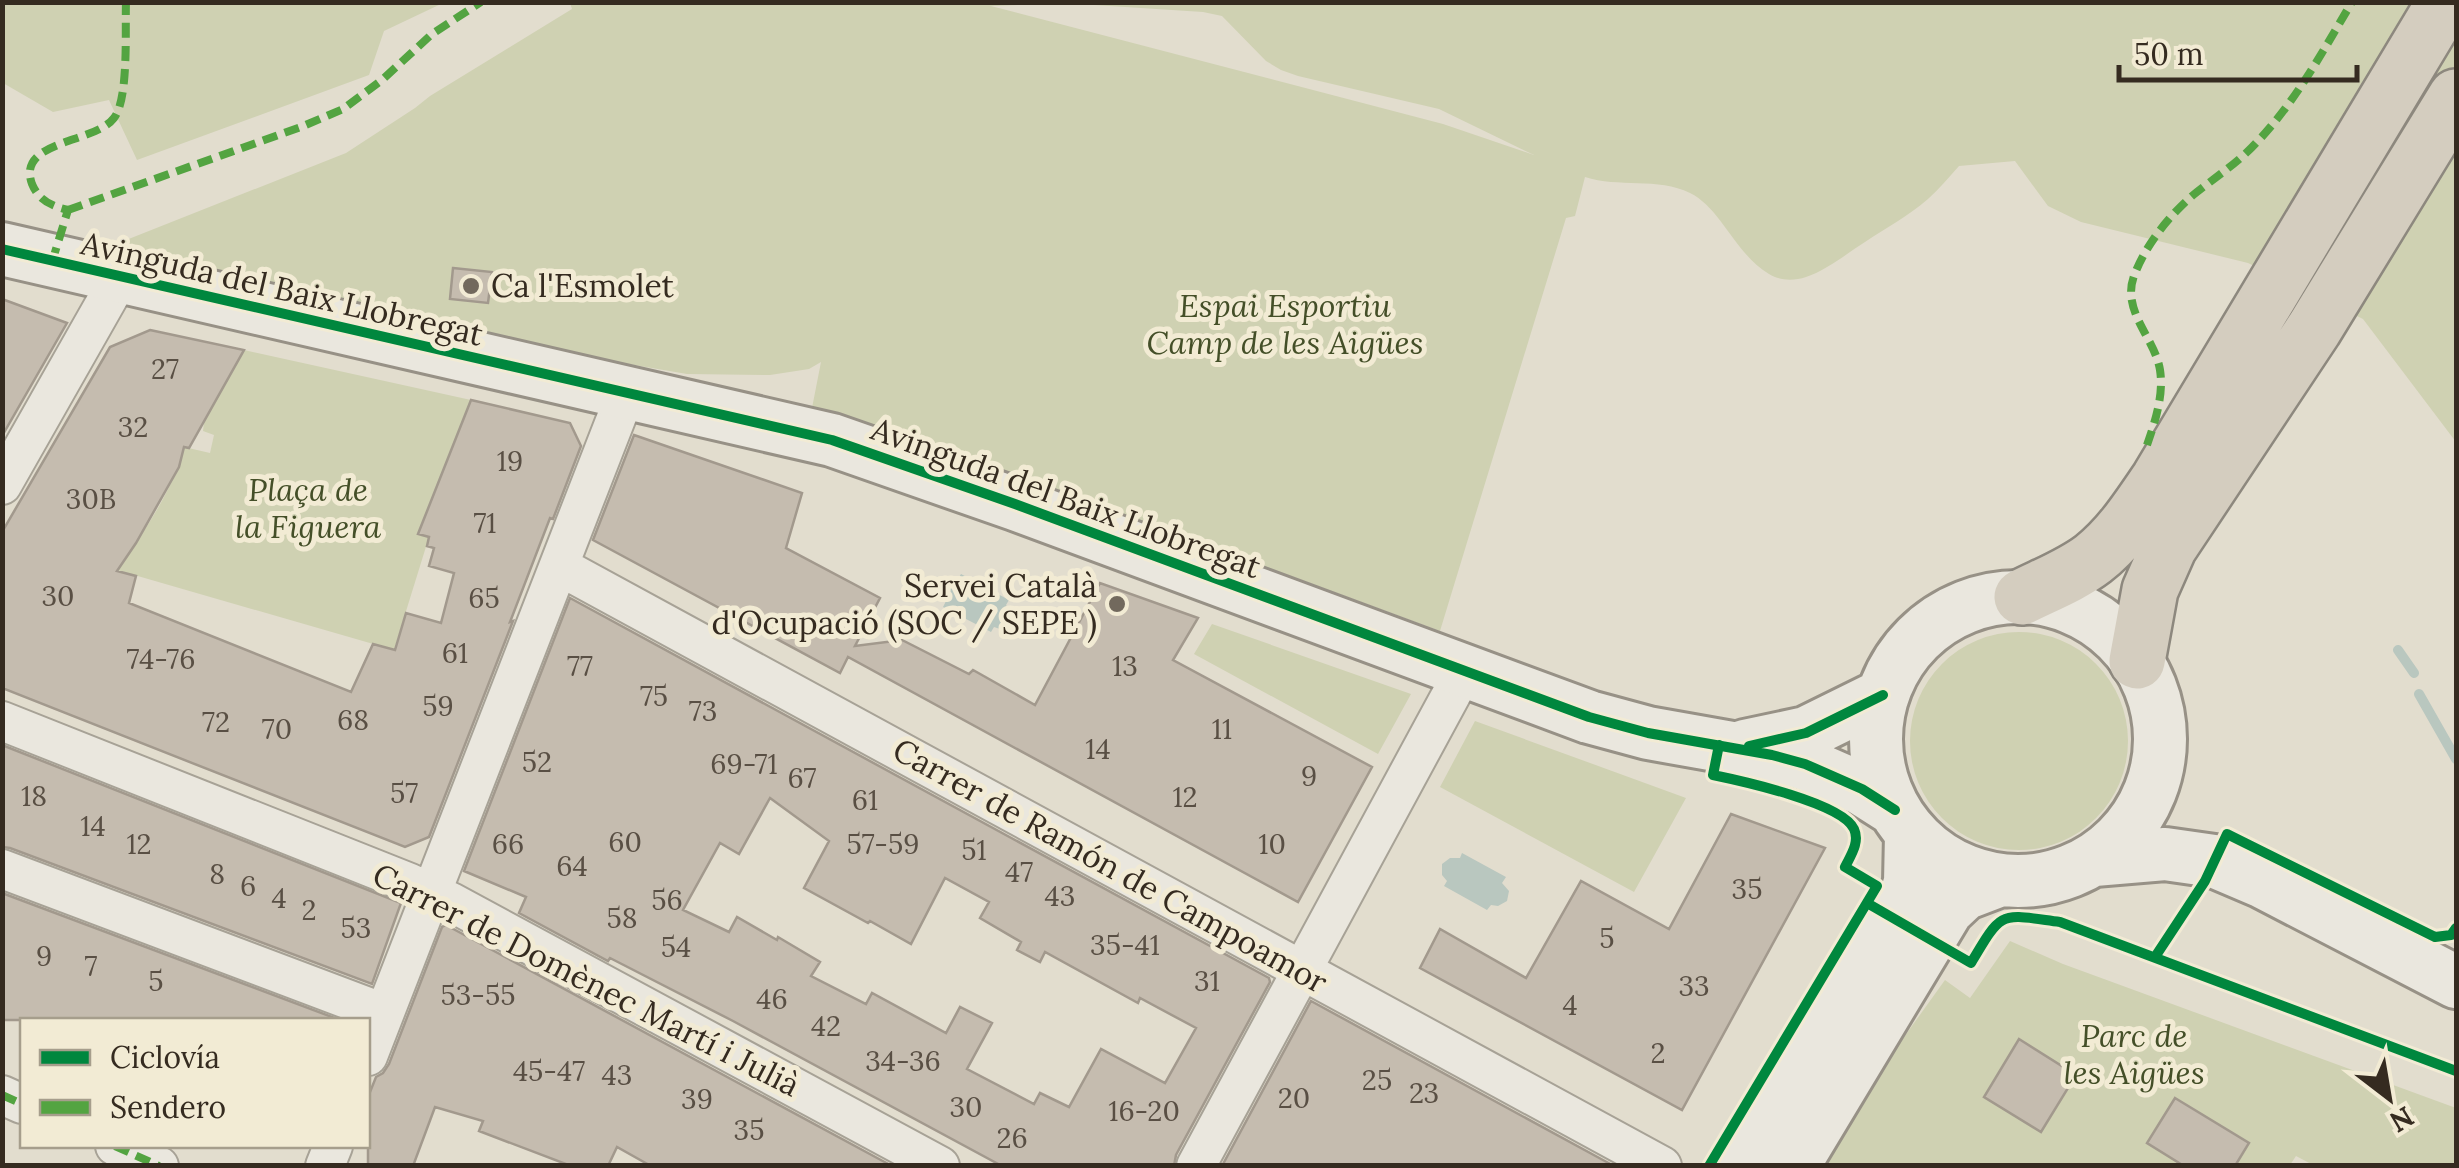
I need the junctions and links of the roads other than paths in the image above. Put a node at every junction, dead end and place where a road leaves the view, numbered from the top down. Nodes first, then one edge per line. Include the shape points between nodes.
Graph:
1 (2445, 2) edge
2 (2456, 97) edge
3 (8, 246) edge
4 (120, 277) junction
5 (626, 393) junction
6 (2, 485) edge
7 (559, 566) junction
8 (2022, 597) junction
9 (2138, 661) junction
10 (1464, 671) junction
11 (1883, 695) junction
12 (2, 721) edge
13 (1736, 748) junction
14 (2157, 773) junction
15 (1903, 822) junction
16 (2094, 860) junction
17 (2214, 861) junction
18 (2, 868) edge
19 (1998, 880) junction
20 (431, 893) junction
21 (1302, 970) junction
22 (2453, 973) edge
23 (384, 1013) junction
24 (370, 1051) edge
25 (119, 1148) edge
26 (159, 1166) edge
27 (940, 1166) edge
28 (1196, 1166) edge
29 (1662, 1166) edge
30 (1744, 1166) edge
31 (1792, 1166) edge

1 - 8 highway via 2133,517 2092,560
2 - 9 highway via 2314,329 2169,547 2150,590
3 - 4 main road, Avinguda del Baix Llobregat
4 - 5 main road, Avinguda del Baix Llobregat
4 - 6 street
5 - 7 street
5 - 10 main road, Avinguda del Baix Llobregat via 832,440
7 - 20 street
7 - 21 street, Carrer de Ramón de Campoamor
8 - 9 main road via 2094,618
8 - 11 main road via 1969,606 1937,623 1910,647
9 - 14 main road via 2157,707
10 - 13 main road, Avinguda del Baix Llobregat via 1619,726
10 - 21 street
11 - 13 main road, Avinguda del Baix Llobregat via 1806,733
11 - 15 main road via 1878,762
12 - 20 street, Carrer de Domènec Martí i Julià
13 - 15 main road, Avinguda del Baix Llobregat via 1804,764 1862,790
14 - 16 main road via 2134,822
14 - 17 main road via 2183,824
15 - 19 main road via 1950,865
15 - 30 main road via 1910,882 1904,902
16 - 17 main road via 2165,854
16 - 19 main road via 2048,878
17 - 22 main road
18 - 23 street
19 - 31 main road via 1964,894 1947,910
20 - 23 street
20 - 27 street, Carrer de Domènec Martí i Julià
21 - 28 street
21 - 29 street, Carrer de Ramón de Campoamor
23 - 24 street
25 - 26 street

